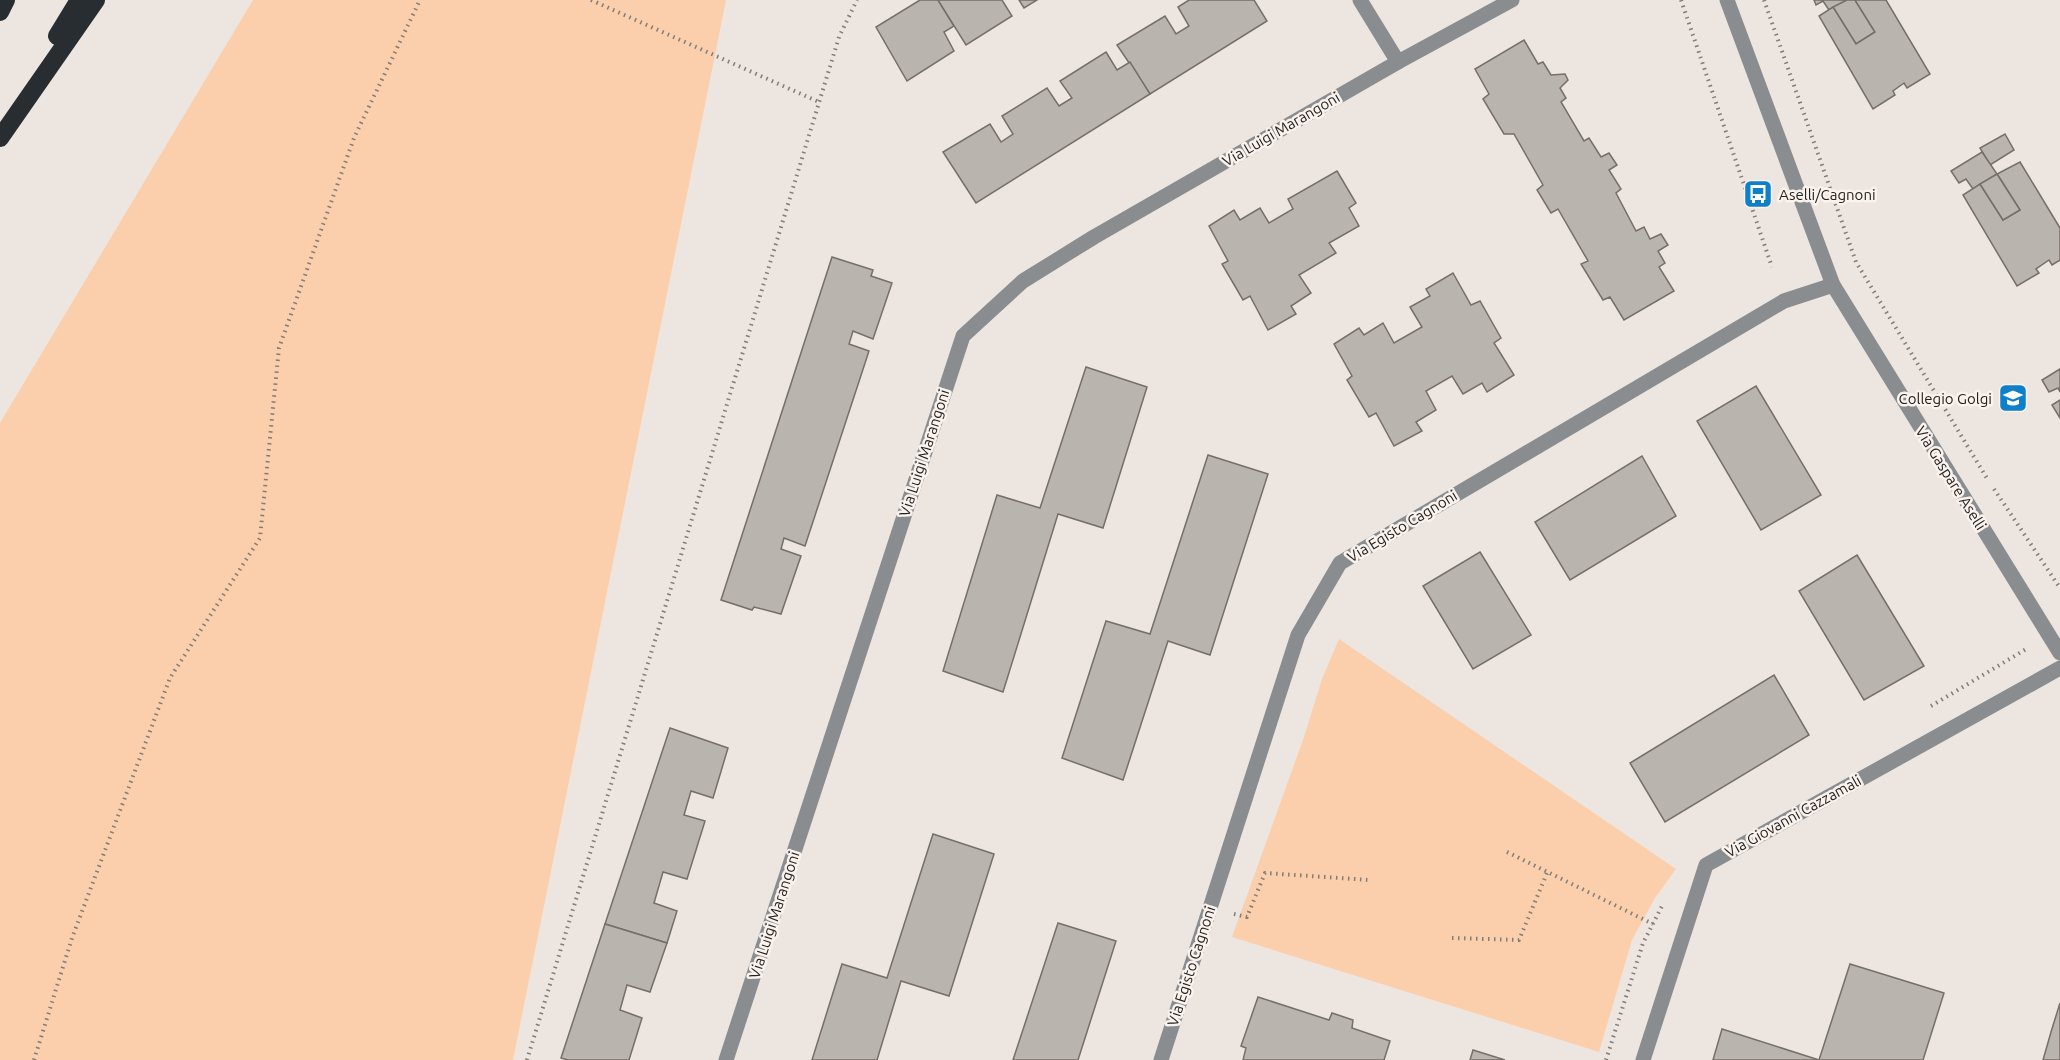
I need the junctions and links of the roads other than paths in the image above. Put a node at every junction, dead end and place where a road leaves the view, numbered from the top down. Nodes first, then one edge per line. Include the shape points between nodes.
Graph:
1 (6, 0) edge
2 (79, 0) edge
3 (96, 0) edge
4 (1360, 0) edge
5 (1512, 0) edge
6 (1728, 0) edge
7 (0, 12) edge
8 (1398, 62) junction
9 (0, 136) edge
10 (1833, 285) junction
11 (2060, 653) edge
12 (2060, 668) edge
13 (726, 1060) edge
14 (1161, 1060) edge
15 (1643, 1060) edge

1 - 7 highway
2 - 9 highway
3 - 9 highway
4 - 8 street
5 - 8 street, Via Luigi Marangoni
6 - 10 street, Via Gaspare Aselli
8 - 13 street, Via Luigi Marangoni via 1023,281 963,336
10 - 11 street, Via Gaspare Aselli
10 - 14 street, Via Egisto Cagnoni via 1784,301 1340,563 1298,635
12 - 15 street, Via Giovanni Cazzamali via 1706,865

